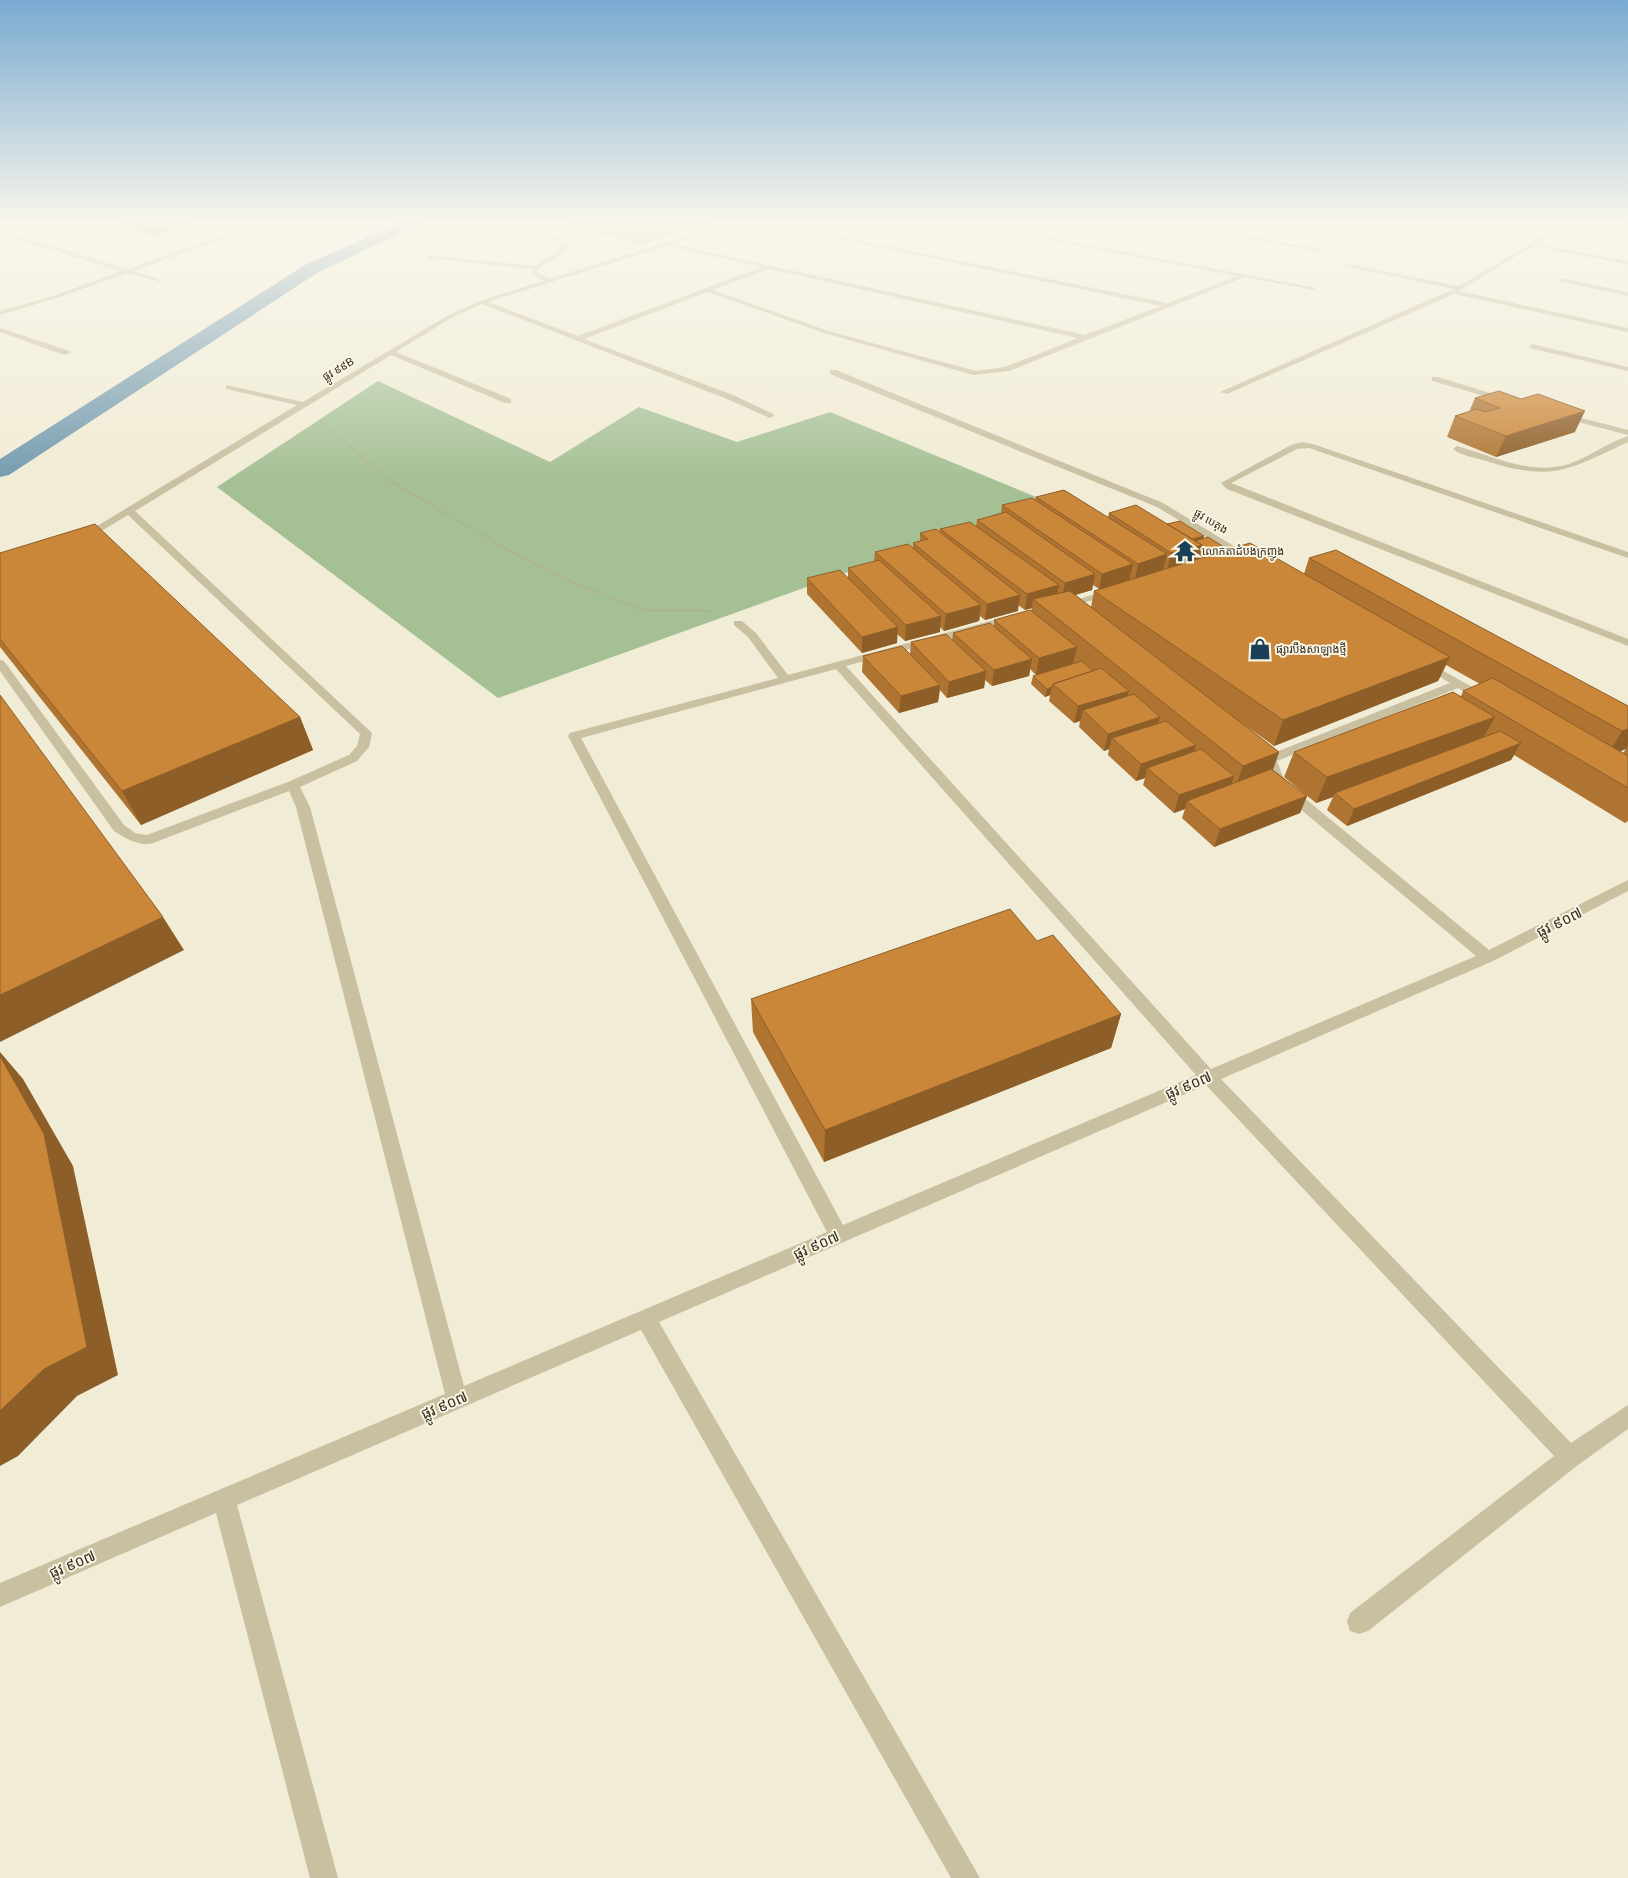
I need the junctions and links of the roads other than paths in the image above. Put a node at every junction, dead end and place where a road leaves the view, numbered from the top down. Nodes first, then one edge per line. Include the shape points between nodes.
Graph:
1 (469, 308) edge
2 (497, 308) edge
3 (661, 308) edge
4 (758, 308) edge
5 (951, 308) edge
6 (1161, 308) edge
7 (1417, 308) edge
8 (1525, 308) edge
9 (0, 330) edge
10 (1628, 330) edge
11 (580, 338) junction
12 (1087, 338) junction
13 (1532, 346) dead end
14 (390, 352) junction
15 (67, 353) dead end
16 (1628, 369) edge
17 (833, 372) dead end
18 (1435, 379) dead end
19 (229, 387) dead end
20 (1224, 392) dead end
21 (508, 401) dead end
22 (1518, 402) edge
23 (302, 404) junction
24 (1555, 413) edge
25 (770, 416) dead end
26 (1628, 433) edge
27 (1628, 438) edge
28 (1457, 449) dead end
29 (129, 512) junction
30 (72, 545) edge
31 (1628, 555) edge
32 (1243, 556) junction
33 (1225, 561) edge
34 (1260, 566) edge
35 (1121, 589) edge
36 (1027, 615) edge
37 (1081, 616) edge
38 (738, 623) dead end
39 (1628, 643) edge
40 (1418, 659) edge
41 (0, 663) edge
42 (838, 664) junction
43 (785, 679) junction
44 (1459, 684) junction
45 (1493, 704) edge
46 (1254, 747) edge
47 (1270, 759) junction
48 (293, 785) junction
49 (1628, 885) edge
50 (1488, 957) junction
51 (1208, 1077) junction
52 (838, 1235) junction
53 (646, 1319) junction
54 (457, 1399) junction
55 (1628, 1416) edge
56 (1570, 1457) junction
57 (224, 1499) junction
58 (0, 1595) edge
59 (1359, 1622) dead end
60 (324, 1878) edge
61 (966, 1878) edge

1 - 14 street, ផ្លូវ ៩៩B
2 - 11 street
3 - 11 street
4 - 12 street via 826,332 976,373 1006,369
5 - 12 street
6 - 12 street
7 - 20 street
8 - 10 street
9 - 15 street
11 - 25 street
13 - 16 street
14 - 21 street
14 - 23 street, ផ្លូវ ៩៩B
17 - 32 street, ផ្លូវ បេតុង via 1160,505
18 - 22 street
19 - 23 street
23 - 29 street, ផ្លូវ ៩៩B
24 - 26 street
27 - 28 street via 1570,466 1554,470 1520,466
29 - 30 street, ផ្លូវ ៩៩B
29 - 48 street via 366,733 363,747 353,758
31 - 39 street via 1302,445 1225,483
32 - 33 street
32 - 34 street, ផ្លូវ បេតុង
35 - 37 street via 1060,606
36 - 42 street
38 - 43 street via 752,635
40 - 44 street
41 - 48 street via 119,828 131,836 148,840
42 - 43 street
42 - 51 street
43 - 52 street via 574,736
44 - 45 street
44 - 47 street
46 - 47 street
47 - 50 street via 1279,784
48 - 54 street via 303,807
49 - 50 street, ផ្លូវ ៩០៧
50 - 51 street, ផ្លូវ ៩០៧
51 - 52 street, ផ្លូវ ៩០៧
51 - 56 street
52 - 53 street, ផ្លូវ ៩០៧
53 - 54 street, ផ្លូវ ៩០៧
53 - 61 street
54 - 57 street, ផ្លូវ ៩០៧
55 - 56 street
56 - 59 street
57 - 58 street, ផ្លូវ ៩០៧
57 - 60 street

